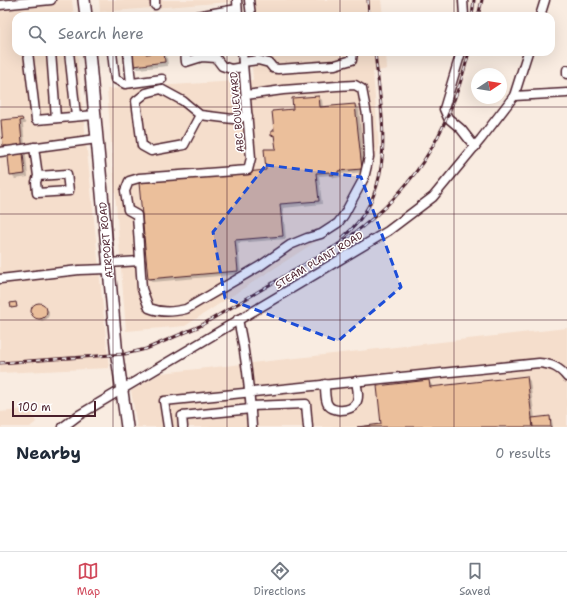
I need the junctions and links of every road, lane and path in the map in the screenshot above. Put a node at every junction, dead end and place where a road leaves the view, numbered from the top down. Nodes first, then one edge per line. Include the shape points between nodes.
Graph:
1 (51, 0) edge
2 (84, 0) edge
3 (237, 0) edge
4 (249, 0) edge
5 (463, 0) edge
6 (545, 0) edge
7 (0, 5) edge
8 (86, 12) edge
9 (238, 12) edge
10 (250, 12) edge
11 (464, 12) edge
12 (541, 12) edge
13 (28, 56) edge
14 (51, 56) edge
15 (68, 56) edge
16 (89, 56) edge
17 (112, 56) edge
18 (128, 56) edge
19 (185, 56) edge
20 (213, 56) edge
21 (219, 56) edge
22 (242, 56) edge
23 (352, 56) edge
24 (460, 56) edge
25 (527, 56) edge
26 (243, 65) junction
27 (567, 70) edge
28 (567, 74) edge
29 (162, 79) dead end
30 (131, 83) junction
31 (567, 93) edge
32 (246, 95) junction
33 (514, 96) junction
34 (95, 115) junction
35 (200, 115) junction
36 (76, 116) junction
37 (248, 116) junction
38 (56, 118) junction
39 (97, 139) junction
40 (34, 147) junction
41 (475, 147) junction
42 (0, 152) edge
43 (38, 176) dead end
44 (140, 261) junction
45 (108, 266) junction
46 (0, 279) edge
47 (238, 320) junction
48 (567, 377) edge
49 (356, 381) junction
50 (325, 384) junction
51 (121, 390) junction
52 (249, 392) junction
53 (251, 408) junction
54 (63, 427) edge
55 (127, 427) edge
56 (168, 427) edge
57 (183, 427) edge
58 (252, 427) edge
59 (308, 427) edge

1 - 7 street
2 - 8 highway
3 - 9 street
4 - 10 street
5 - 11 street
6 - 12 street
13 - 38 street via 36,120
14 - 38 street
15 - 36 street
16 - 34 highway, AIRPORT ROAD
17 - 30 street via 115,79 125,84
18 - 30 street
19 - 20 street via 186,62
21 - 26 street via 222,66 231,69
22 - 26 street, ABC BOULEVARD
23 - 26 street via 352,60 335,65 278,69 273,68 270,63 258,60
24 - 41 street via 444,109 448,118
25 - 33 street, STEAM PLANT ROAD
26 - 32 street, ABC BOULEVARD
27 - 28 street
29 - 30 street
31 - 33 street
32 - 37 street, ABC BOULEVARD
32 - 44 street via 355,85 362,89 368,115 369,157 364,178 344,216 321,234 290,245 224,288 186,309 173,312 159,312 149,308 142,289
33 - 41 street, STEAM PLANT ROAD
34 - 36 street
34 - 39 highway, AIRPORT ROAD
35 - 35 street via 183,100 162,89 146,93 136,101 142,146 151,151 184,145
35 - 37 street via 233,119
36 - 38 street
37 - 44 street, ABC BOULEVARD via 251,158 248,170 139,178 129,181 125,191 128,210 136,215
39 - 40 street
39 - 45 highway, AIRPORT ROAD
40 - 42 street
40 - 43 street
41 - 47 street, STEAM PLANT ROAD via 433,197 388,231
44 - 45 street
45 - 46 street
45 - 51 highway, AIRPORT ROAD
47 - 51 street, STEAM PLANT ROAD
47 - 52 street
48 - 49 street via 563,371 551,364 539,363
49 - 50 street
49 - 50 street via 358,399 355,405 352,408 334,410 326,403
50 - 52 street
51 - 54 street, STEAM PLANT ROAD
51 - 55 highway, AIRPORT ROAD
52 - 53 street
52 - 56 street via 164,401
53 - 57 street via 182,416
53 - 58 street
53 - 59 street via 306,404

